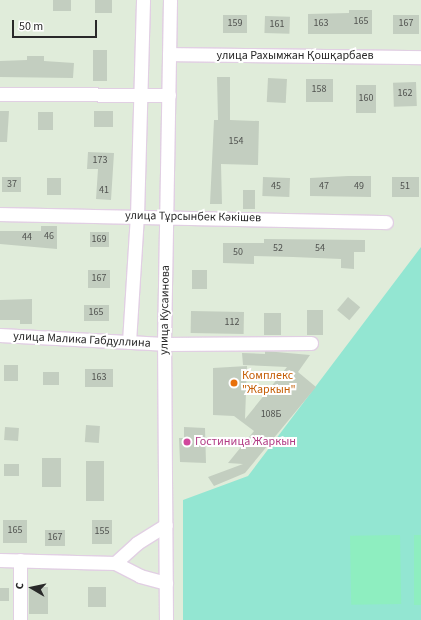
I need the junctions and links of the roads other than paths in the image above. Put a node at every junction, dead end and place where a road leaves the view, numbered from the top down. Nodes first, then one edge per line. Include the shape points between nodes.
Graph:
1 (143, 0) edge
2 (170, 0) edge
3 (169, 54) junction
4 (421, 57) edge
5 (0, 94) edge
6 (139, 95) junction
7 (169, 95) junction
8 (0, 214) edge
9 (137, 216) junction
10 (167, 216) junction
11 (386, 222) dead end
12 (0, 335) edge
13 (129, 342) junction
14 (311, 343) dead end
15 (164, 344) junction
16 (166, 525) junction
17 (0, 560) edge
18 (20, 560) junction
19 (115, 563) junction
20 (166, 583) junction
21 (20, 620) edge
22 (166, 620) edge

1 - 6 street
2 - 3 street, улица Кусаинова
3 - 4 street, улица Рахымжан Қошқарбаев
3 - 7 street, улица Кусаинова
5 - 6 street
6 - 7 street
6 - 9 street
7 - 10 street, улица Кусаинова
8 - 9 street, улица Тұрсынбек Кәкішев
9 - 10 street, улица Тұрсынбек Кәкішев
9 - 13 street
10 - 11 street, улица Тұрсынбек Кәкішев
10 - 15 street, улица Кусаинова
12 - 13 street, улица Малика Габдуллина
13 - 15 street, улица Малика Габдуллина
14 - 15 street, улица Малика Габдуллина
15 - 16 street, улица Кусаинова
16 - 19 street via 137,543
16 - 20 street, улица Кусаинова
17 - 18 street
18 - 19 street
18 - 21 street
19 - 20 street via 140,576
20 - 22 street, улица Кусаинова

